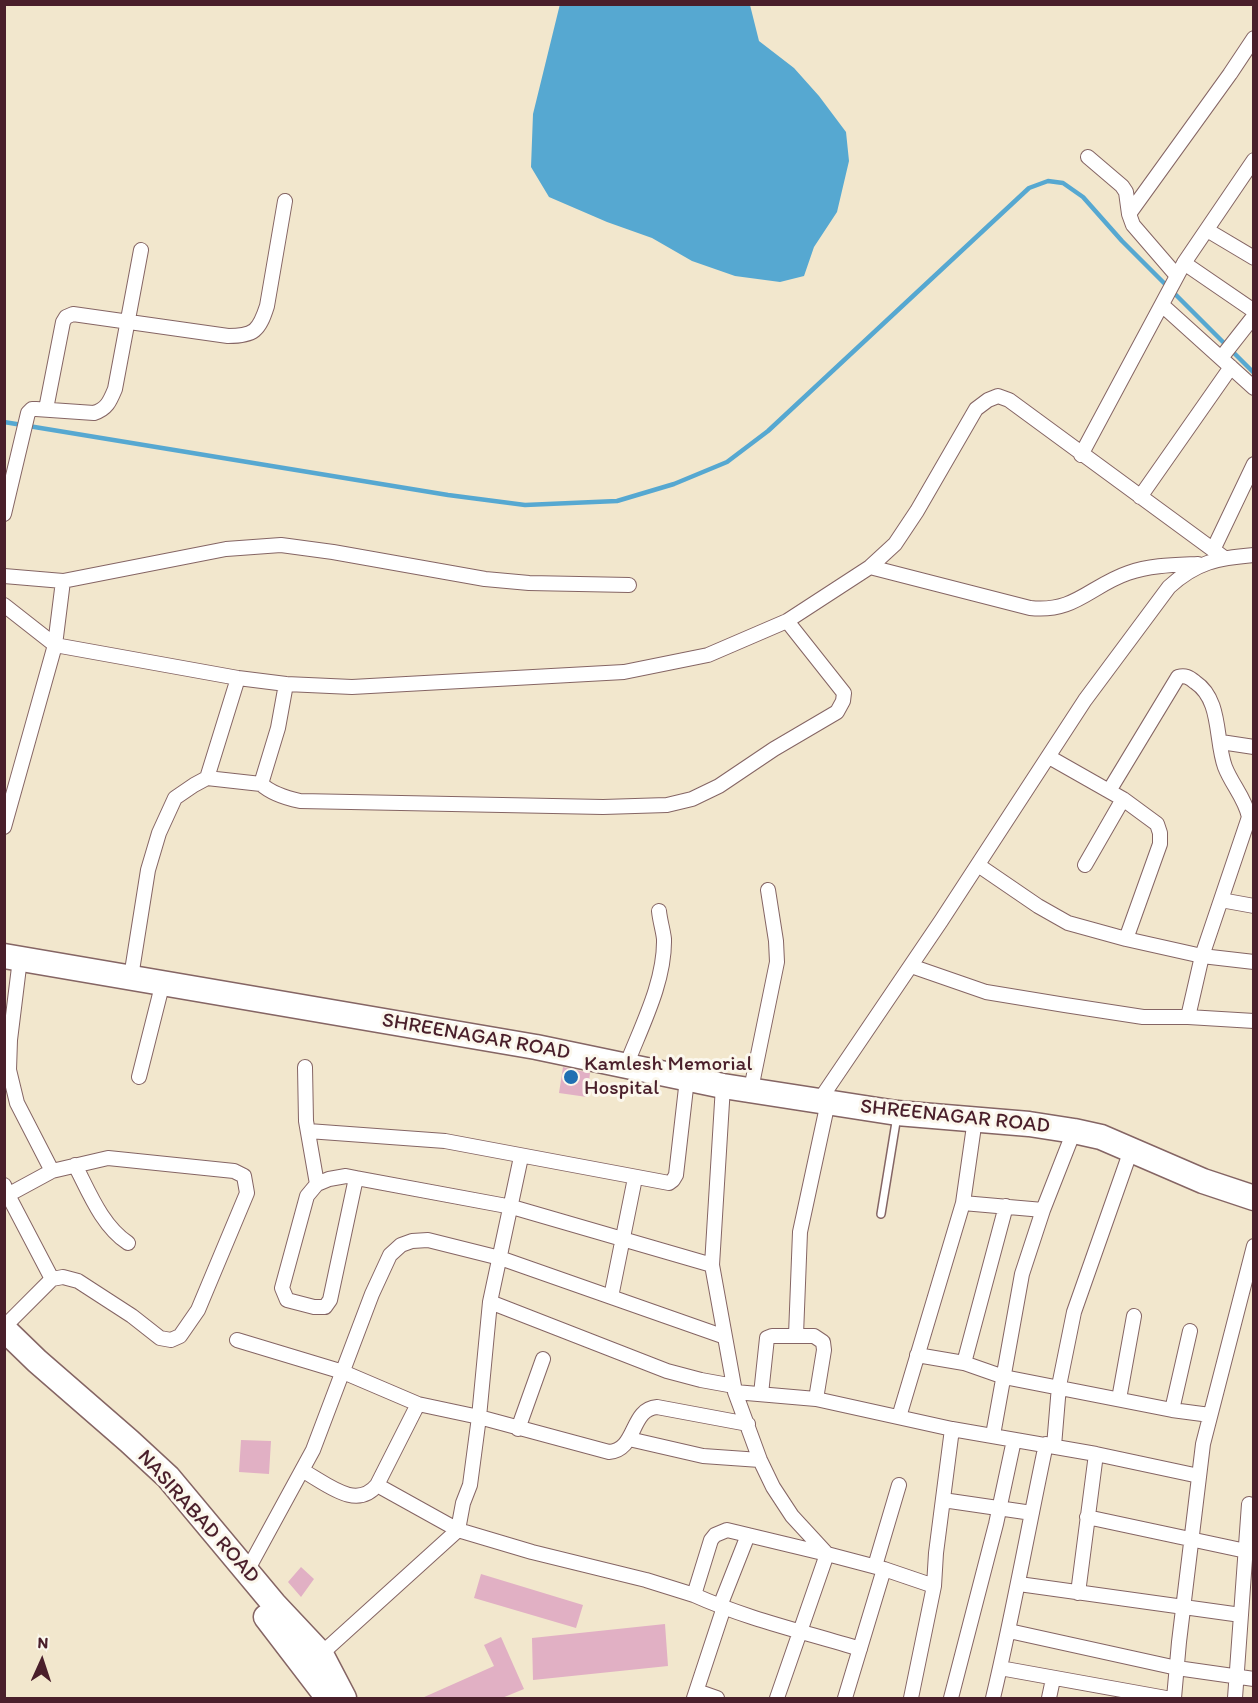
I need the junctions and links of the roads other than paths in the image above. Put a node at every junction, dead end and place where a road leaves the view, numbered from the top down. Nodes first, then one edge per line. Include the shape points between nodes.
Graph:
1 (1254, 38) edge
2 (1088, 157) dead end
3 (1254, 160) edge
4 (285, 201) dead end
5 (1129, 214) junction
6 (1207, 230) junction
7 (141, 250) dead end
8 (1254, 258) edge
9 (1178, 274) junction
10 (1164, 301) junction
11 (1254, 311) edge
12 (1254, 316) edge
13 (129, 321) junction
14 (1226, 363) junction
15 (1254, 388) edge
16 (46, 409) junction
17 (1081, 455) junction
18 (1254, 464) edge
19 (1140, 497) junction
20 (4, 514) edge
21 (1218, 554) junction
22 (1254, 555) edge
23 (1201, 564) junction
24 (870, 567) junction
25 (4, 576) edge
26 (63, 581) junction
27 (629, 585) dead end
28 (4, 605) edge
29 (788, 621) junction
30 (55, 645) junction
31 (238, 678) junction
32 (286, 684) junction
33 (1221, 742) junction
34 (1254, 747) edge
35 (1049, 757) junction
36 (207, 778) junction
37 (261, 784) junction
38 (1109, 791) junction
39 (1124, 799) junction
40 (4, 827) edge
41 (978, 865) junction
42 (1085, 865) dead end
43 (768, 890) dead end
44 (1221, 900) junction
45 (1254, 906) edge
46 (659, 911) dead end
47 (1126, 939) junction
48 (1203, 956) junction
49 (12, 957) edge
50 (1254, 962) edge
51 (911, 966) junction
52 (131, 977) junction
53 (163, 982) junction
54 (1188, 1017) junction
55 (1254, 1022) edge
56 (626, 1066) junction
57 (305, 1067) dead end
58 (139, 1077) dead end
59 (687, 1079) junction
60 (723, 1086) junction
61 (751, 1089) junction
62 (824, 1102) junction
63 (11, 1103) edge
64 (897, 1113) junction
65 (975, 1119) junction
66 (308, 1131) junction
67 (1074, 1131) junction
68 (1131, 1150) junction
69 (521, 1157) junction
70 (75, 1165) junction
71 (52, 1171) junction
72 (356, 1178) junction
73 (635, 1178) junction
74 (317, 1184) junction
75 (6, 1193) edge
76 (1254, 1198) edge
77 (963, 1203) junction
78 (1006, 1206) junction
79 (512, 1207) junction
80 (1042, 1210) junction
81 (881, 1214) dead end
82 (623, 1239) junction
83 (128, 1243) dead end
84 (1254, 1246) edge
85 (500, 1258) junction
86 (712, 1264) junction
87 (52, 1279) junction
88 (610, 1297) junction
89 (490, 1302) junction
90 (1134, 1316) dead end
91 (4, 1328) edge
92 (1190, 1331) dead end
93 (796, 1335) junction
94 (725, 1337) junction
95 (237, 1340) dead end
96 (4, 1350) edge
97 (917, 1354) junction
98 (543, 1359) dead end
99 (964, 1363) junction
100 (343, 1372) junction
101 (1004, 1377) junction
102 (1059, 1386) junction
103 (735, 1389) junction
104 (761, 1394) junction
105 (816, 1399) junction
106 (1119, 1399) junction
107 (418, 1404) junction
108 (1172, 1410) junction
109 (1210, 1415) junction
110 (479, 1417) junction
111 (898, 1417) junction
112 (748, 1424) junction
113 (518, 1429) junction
114 (952, 1429) junction
115 (993, 1435) junction
116 (628, 1439) junction
117 (1014, 1440) junction
118 (1050, 1445) junction
119 (1096, 1454) junction
120 (760, 1460) junction
121 (303, 1471) junction
122 (1199, 1476) junction
123 (377, 1485) junction
124 (899, 1485) dead end
125 (943, 1500) junction
126 (1249, 1504) dead end
127 (999, 1508) junction
128 (1032, 1513) junction
129 (1087, 1517) junction
130 (458, 1530) junction
131 (748, 1535) junction
132 (1191, 1539) junction
133 (1246, 1551) junction
134 (827, 1554) junction
135 (880, 1568) junction
136 (247, 1571) junction
137 (1019, 1584) junction
138 (934, 1586) junction
139 (1078, 1593) junction
140 (694, 1595) junction
141 (1183, 1606) junction
142 (722, 1607) junction
143 (1241, 1615) junction
144 (801, 1631) junction
145 (1009, 1631) junction
146 (860, 1649) junction
147 (321, 1654) junction
148 (1000, 1668) junction
149 (1177, 1668) junction
150 (1237, 1677) junction
151 (1053, 1679) junction
152 (1254, 1679) edge
153 (695, 1695) edge
154 (328, 1698) edge
155 (344, 1698) edge
156 (717, 1698) edge
157 (777, 1698) edge
158 (845, 1698) edge
159 (911, 1698) edge
160 (951, 1698) edge
161 (993, 1698) edge
162 (1049, 1698) edge
163 (1166, 1698) edge
164 (1174, 1698) edge
165 (1235, 1698) edge

1 - 5 street
2 - 5 street via 1122,186
3 - 6 street
4 - 13 street via 267,306 254,332 228,336
5 - 9 street via 1137,232
6 - 8 street
6 - 9 street
7 - 13 street
9 - 10 street
9 - 11 street
10 - 14 street
10 - 17 street
12 - 14 street
13 - 16 street via 109,404 94,413
13 - 16 street via 83,314 66,317
14 - 15 street
14 - 19 street
16 - 20 street via 32,409 28,413
17 - 19 street
17 - 24 street via 1009,400 998,396 988,400 976,410 894,544
18 - 21 street
19 - 21 street
21 - 22 street
21 - 23 street
23 - 24 street via 1164,565 1128,573 1064,607 1047,610
23 - 35 street via 1169,587 1085,700
24 - 29 street
25 - 26 street
26 - 27 street via 226,549 281,545 485,579
26 - 30 street
28 - 30 street
29 - 32 street via 708,655 624,672 352,687
29 - 37 street via 844,693 843,701 837,712 692,799 667,806 603,807 300,801
30 - 31 street
30 - 40 street
31 - 32 street
31 - 36 street
32 - 37 street
33 - 34 street
33 - 38 street via 1208,694 1187,676 1178,676
33 - 44 street via 1226,771 1250,817
35 - 38 street
35 - 41 street
36 - 37 street
36 - 52 street via 175,798 159,833 148,870
38 - 39 street
39 - 42 street
39 - 47 street via 1157,824 1160,832 1160,844
41 - 47 street via 1068,923
41 - 51 street
43 - 61 street via 777,962
44 - 45 street
44 - 48 street
46 - 56 street via 664,938 657,988
47 - 48 street
48 - 50 street
48 - 54 street
49 - 52 highway, SHREENAGAR ROAD
49 - 63 street
51 - 54 street via 986,992 1143,1017
51 - 62 street
52 - 53 highway, SHREENAGAR ROAD
53 - 56 highway, SHREENAGAR ROAD
53 - 58 street
54 - 55 street
56 - 59 highway, SHREENAGAR ROAD
57 - 66 street
59 - 60 highway, SHREENAGAR ROAD
59 - 73 street via 674,1180 669,1183
60 - 61 highway, SHREENAGAR ROAD
60 - 86 street
61 - 62 highway, SHREENAGAR ROAD
62 - 64 highway, SHREENAGAR ROAD
62 - 93 street via 800,1232
63 - 71 street
64 - 65 highway, SHREENAGAR ROAD
64 - 81 lane
65 - 67 highway, SHREENAGAR ROAD
65 - 77 street
66 - 69 street via 445,1141
66 - 74 street
67 - 68 highway, SHREENAGAR ROAD
67 - 80 street
68 - 76 highway, SHREENAGAR ROAD
68 - 102 street via 1074,1312
69 - 73 street
69 - 79 street
70 - 71 street
70 - 83 street via 109,1227
70 - 87 street via 108,1158 227,1170 244,1176 247,1193 198,1310 180,1336 171,1340 160,1338 78,1281 70,1277
71 - 75 street
72 - 74 street via 346,1176
72 - 74 street via 330,1300 319,1308 287,1300 282,1288 307,1196
72 - 79 street
73 - 82 street
75 - 87 street
77 - 78 street
77 - 97 street
78 - 80 street
78 - 99 street
79 - 82 street
79 - 85 street
80 - 101 street via 1022,1274
82 - 86 street
82 - 88 street
84 - 109 street
85 - 88 street
85 - 89 street
85 - 100 street via 428,1240 400,1245 390,1255 372,1294
86 - 94 street
87 - 91 street
88 - 94 street
89 - 103 street via 667,1371
89 - 110 street
90 - 106 street
91 - 136 highway, NASIRABAD ROAD via 168,1478
92 - 108 street
93 - 104 street via 767,1338
93 - 105 street via 814,1336 823,1342
94 - 103 street
95 - 100 street
96 - 154 highway, NASIRABAD ROAD via 126,1456 216,1550
97 - 99 street
97 - 111 street
98 - 113 street
99 - 101 street
100 - 107 street
100 - 121 street
101 - 102 street
101 - 115 street
102 - 106 street
102 - 118 street
103 - 104 street
103 - 112 street
104 - 105 street
105 - 111 street
106 - 108 street
107 - 110 street
107 - 123 street
108 - 109 street
109 - 122 street
110 - 113 street
110 - 130 street via 470,1485
111 - 114 street
112 - 116 street via 649,1407
112 - 120 street
113 - 116 street via 609,1452 617,1451
114 - 115 street
114 - 125 street
115 - 117 street
116 - 120 street via 703,1456
117 - 118 street
117 - 127 street
118 - 119 street
118 - 128 street
119 - 122 street
119 - 129 street
120 - 134 street via 792,1516
121 - 123 street via 351,1497 371,1493
121 - 136 street
122 - 132 street
123 - 130 street
124 - 135 street
125 - 127 street
125 - 138 street
126 - 133 street
127 - 128 street
127 - 160 street
128 - 137 street
129 - 132 street
129 - 139 street
130 - 140 street
130 - 147 street
131 - 134 street
131 - 140 street via 727,1530 715,1535
131 - 142 street
132 - 133 street
132 - 141 street
133 - 143 street
134 - 135 street
134 - 144 street
135 - 138 street
135 - 146 street
136 - 147 highway, NASIRABAD ROAD
137 - 139 street
137 - 145 street
138 - 159 street
139 - 141 street
140 - 142 street
141 - 143 street
141 - 149 street
142 - 144 street
142 - 153 street
143 - 150 street
144 - 146 street
144 - 157 street
145 - 148 street
145 - 149 street
146 - 158 street
147 - 155 highway, NASIRABAD ROAD
148 - 151 street
148 - 161 street
149 - 150 street
149 - 164 street
150 - 152 street
150 - 165 street
151 - 162 street
151 - 163 street
153 - 156 street

